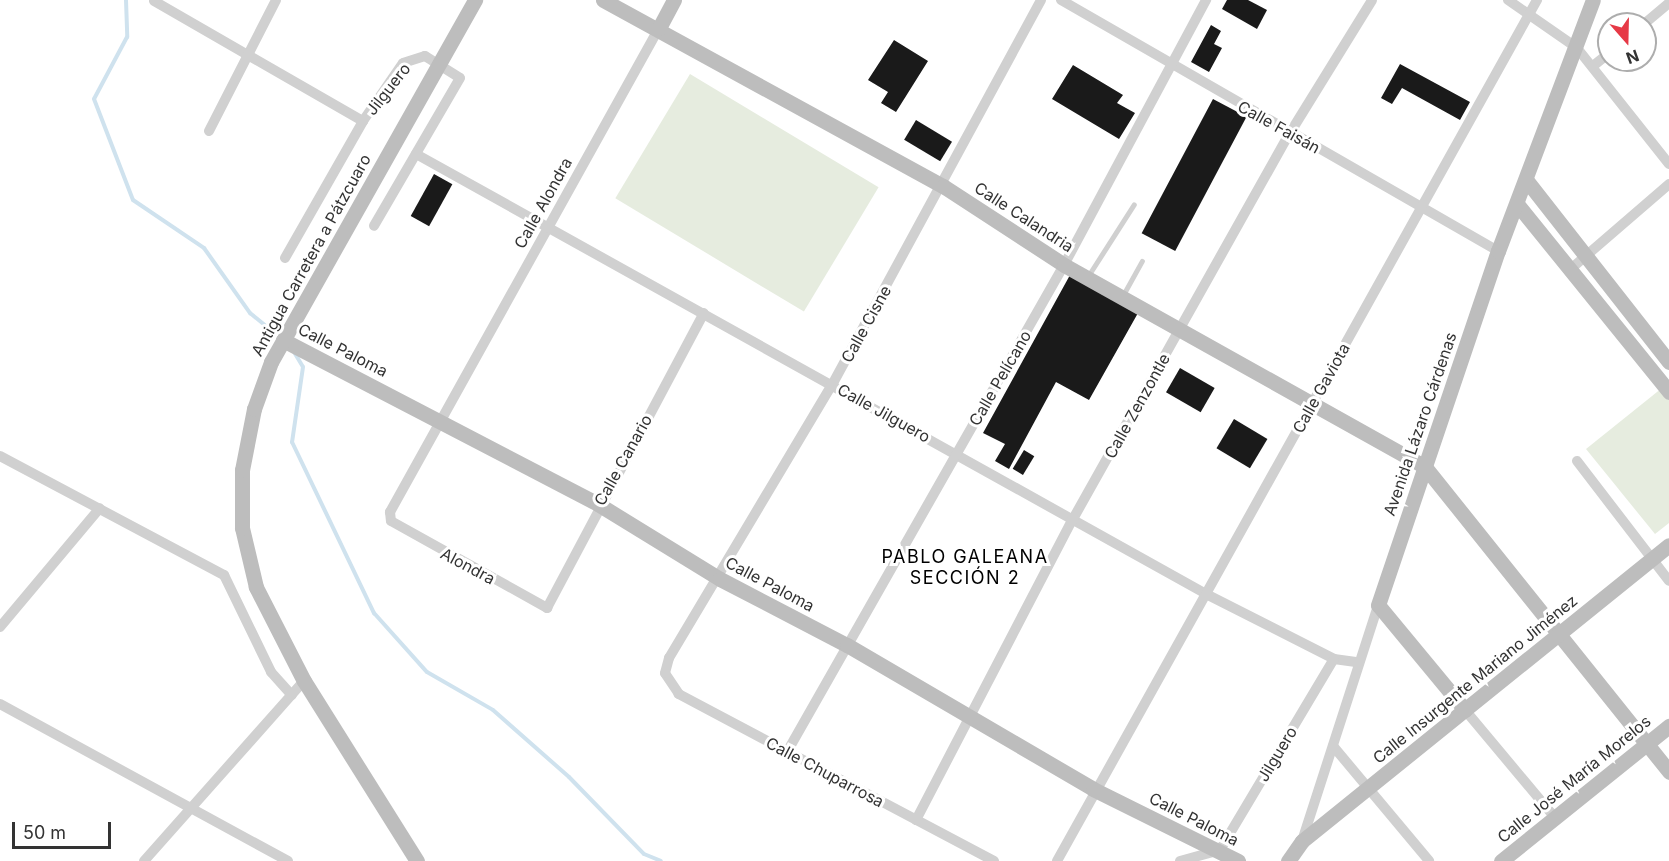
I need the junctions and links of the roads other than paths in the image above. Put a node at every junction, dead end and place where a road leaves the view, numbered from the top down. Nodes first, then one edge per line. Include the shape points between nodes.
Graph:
1 (276, 0) edge
2 (475, 0) edge
3 (603, 0) edge
4 (674, 0) edge
5 (1041, 0) edge
6 (1061, 0) edge
7 (1206, 0) edge
8 (1371, 0) edge
9 (1508, 0) edge
10 (1537, 0) edge
11 (1593, 0) edge
12 (154, 1) edge
13 (1669, 3) edge
14 (1530, 13) junction
15 (1657, 13) edge
16 (659, 28) junction
17 (1577, 48) junction
18 (246, 55) junction
19 (439, 63) junction
20 (1597, 63) edge
21 (1168, 64) junction
22 (1593, 66) junction
23 (363, 121) junction
24 (209, 131) dead end
25 (1290, 133) junction
26 (416, 154) junction
27 (1669, 164) edge
28 (1527, 181) junction
29 (1669, 184) edge
30 (943, 186) junction
31 (1134, 204) dead end
32 (1517, 204) junction
33 (1420, 206) junction
34 (375, 226) dead end
35 (549, 230) junction
36 (1498, 252) junction
37 (1584, 254) junction
38 (285, 258) dead end
39 (1142, 261) dead end
40 (1064, 265) junction
41 (1573, 267) junction
42 (1087, 277) junction
43 (1122, 297) junction
44 (704, 314) junction
45 (1180, 329) junction
46 (283, 339) junction
47 (1669, 362) edge
48 (832, 385) junction
49 (1669, 392) edge
50 (1314, 401) junction
51 (443, 422) junction
52 (956, 453) junction
53 (0, 456) edge
54 (1577, 461) dead end
55 (1425, 467) junction
56 (598, 504) junction
57 (100, 508) junction
58 (1073, 519) junction
59 (391, 521) joint
60 (1669, 545) edge
61 (1651, 558) junction
62 (720, 579) junction
63 (1669, 581) edge
64 (1208, 594) junction
65 (1378, 605) junction
66 (547, 608) joint
67 (0, 627) edge
68 (1560, 633) junction
69 (848, 645) junction
70 (1334, 659) junction
71 (1356, 663) junction
72 (665, 673) joint
73 (304, 681) junction
74 (292, 695) junction
75 (0, 704) edge
76 (1465, 710) junction
77 (970, 716) junction
78 (1669, 726) edge
79 (1648, 744) junction
80 (1333, 746) junction
81 (787, 752) junction
82 (1669, 771) edge
83 (1107, 777) junction
84 (1371, 787) junction
85 (1093, 789) junction
86 (1109, 796) junction
87 (193, 807) junction
88 (916, 820) junction
89 (1557, 820) junction
90 (1302, 841) junction
91 (1220, 850) junction
92 (144, 861) edge
93 (288, 861) edge
94 (417, 861) edge
95 (994, 861) edge
96 (1057, 861) edge
97 (1180, 861) edge
98 (1238, 861) edge
99 (1288, 861) edge
100 (1429, 861) edge
101 (1501, 861) edge

1 - 18 street
2 - 19 street, Antigua Carretera a Pátzcuaro
3 - 16 street, Calle Calandria
4 - 16 street, Calle Alondra
5 - 30 street, Calle Cisne
6 - 21 street, Calle Faisán
7 - 21 street, Calle Pelícano
8 - 25 street, Calle Zenzontle
9 - 14 street
10 - 14 street, Calle Gaviota
11 - 17 street, Avenida Lázaro Cárdenas
12 - 18 street
13 - 15 street
14 - 17 street
14 - 33 street, Calle Gaviota
16 - 30 street, Calle Calandria
16 - 35 street, Calle Alondra
17 - 22 street
17 - 28 street, Avenida Lázaro Cárdenas
18 - 23 street
18 - 24 street
19 - 23 street, Jilguero via 425,56 403,63
19 - 26 street via 460,78
19 - 46 street, Antigua Carretera a Pátzcuaro
20 - 22 street
21 - 25 street, Calle Faisán
21 - 40 street, Calle Pelícano
22 - 27 street
23 - 38 street, Jilguero
25 - 33 street, Calle Faisán
25 - 45 street, Calle Zenzontle
26 - 34 street
26 - 35 street, Calle Jilguero
28 - 32 street, Avenida Lázaro Cárdenas
28 - 37 street
29 - 37 street
30 - 40 street, Calle Calandria
30 - 48 street, Calle Cisne
31 - 42 lane
32 - 36 street, Avenida Lázaro Cárdenas
32 - 41 street
33 - 36 street, Calle Faisán
33 - 50 street, Calle Gaviota
35 - 44 street, Calle Jilguero
35 - 51 street, Calle Alondra
36 - 55 street, Avenida Lázaro Cárdenas
37 - 41 street
37 - 47 street
39 - 43 lane
40 - 42 street, Calle Calandria
40 - 52 street, Calle Pelícano
41 - 49 street
42 - 43 street, Calle Calandria
43 - 45 street, Calle Calandria
44 - 48 street, Calle Jilguero
44 - 56 street, Calle Canario
45 - 50 street, Calle Calandria
45 - 58 street, Calle Zenzontle
46 - 51 street, Calle Paloma
46 - 73 street, Antigua Carretera a Pátzcuaro via 254,410 242,470 242,528 256,587
48 - 52 street, Calle Jilguero
48 - 62 street, Calle Cisne
50 - 55 street, Calle Calandria
50 - 64 street, Calle Gaviota
51 - 56 street, Calle Paloma
51 - 59 street, Calle Alondra via 390,512
52 - 58 street, Calle Jilguero
52 - 69 street, Calle Pelícano
53 - 57 street
54 - 61 street
55 - 65 street, Avenida Lázaro Cárdenas
55 - 68 street
56 - 62 street, Calle Paloma
56 - 66 street, Calle Canario
57 - 67 street
57 - 74 street via 224,575 271,672
58 - 64 street, Calle Jilguero
58 - 77 street, Calle Zenzontle
59 - 66 street, Alondra
60 - 61 street, Calle Insurgente Mariano Jiménez
61 - 63 street
61 - 68 street, Calle Insurgente Mariano Jiménez
62 - 69 street, Calle Paloma
62 - 72 street, Calle Cisne via 669,658
64 - 70 street, Calle Jilguero
64 - 83 street, Calle Gaviota
65 - 71 street, Avenida Lázaro Cárdenas
65 - 76 street
68 - 76 street, Calle Insurgente Mariano Jiménez
68 - 79 street
69 - 77 street, Calle Paloma
69 - 81 street, Calle Pelícano
70 - 71 street, Calle Jilguero
70 - 91 street, Jilguero
71 - 80 street, Avenida Lázaro Cárdenas
72 - 81 street, Calle Chuparrosa via 679,694
73 - 74 street
73 - 94 street, Antigua Carretera a Pátzcuaro
74 - 87 street
75 - 87 street
76 - 84 street, Calle Insurgente Mariano Jiménez
76 - 89 street
77 - 85 street, Calle Paloma
77 - 88 street, Calle Zenzontle
78 - 79 street, Calle José María Morelos
79 - 82 street
79 - 89 street, Calle José María Morelos
80 - 84 street
80 - 90 street, Avenida Lázaro Cárdenas
81 - 88 street, Calle Chuparrosa
83 - 85 street, Calle Gaviota
83 - 86 street
84 - 90 street, Calle Insurgente Mariano Jiménez
84 - 100 street
85 - 86 street, Calle Paloma
85 - 96 street, Calle Gaviota
86 - 91 street, Calle Paloma
87 - 92 street
87 - 93 street
88 - 95 street, Calle Chuparrosa
89 - 101 street, Calle José María Morelos
90 - 99 street, Avenida Lázaro Cárdenas
91 - 97 street
91 - 98 street, Calle Paloma

